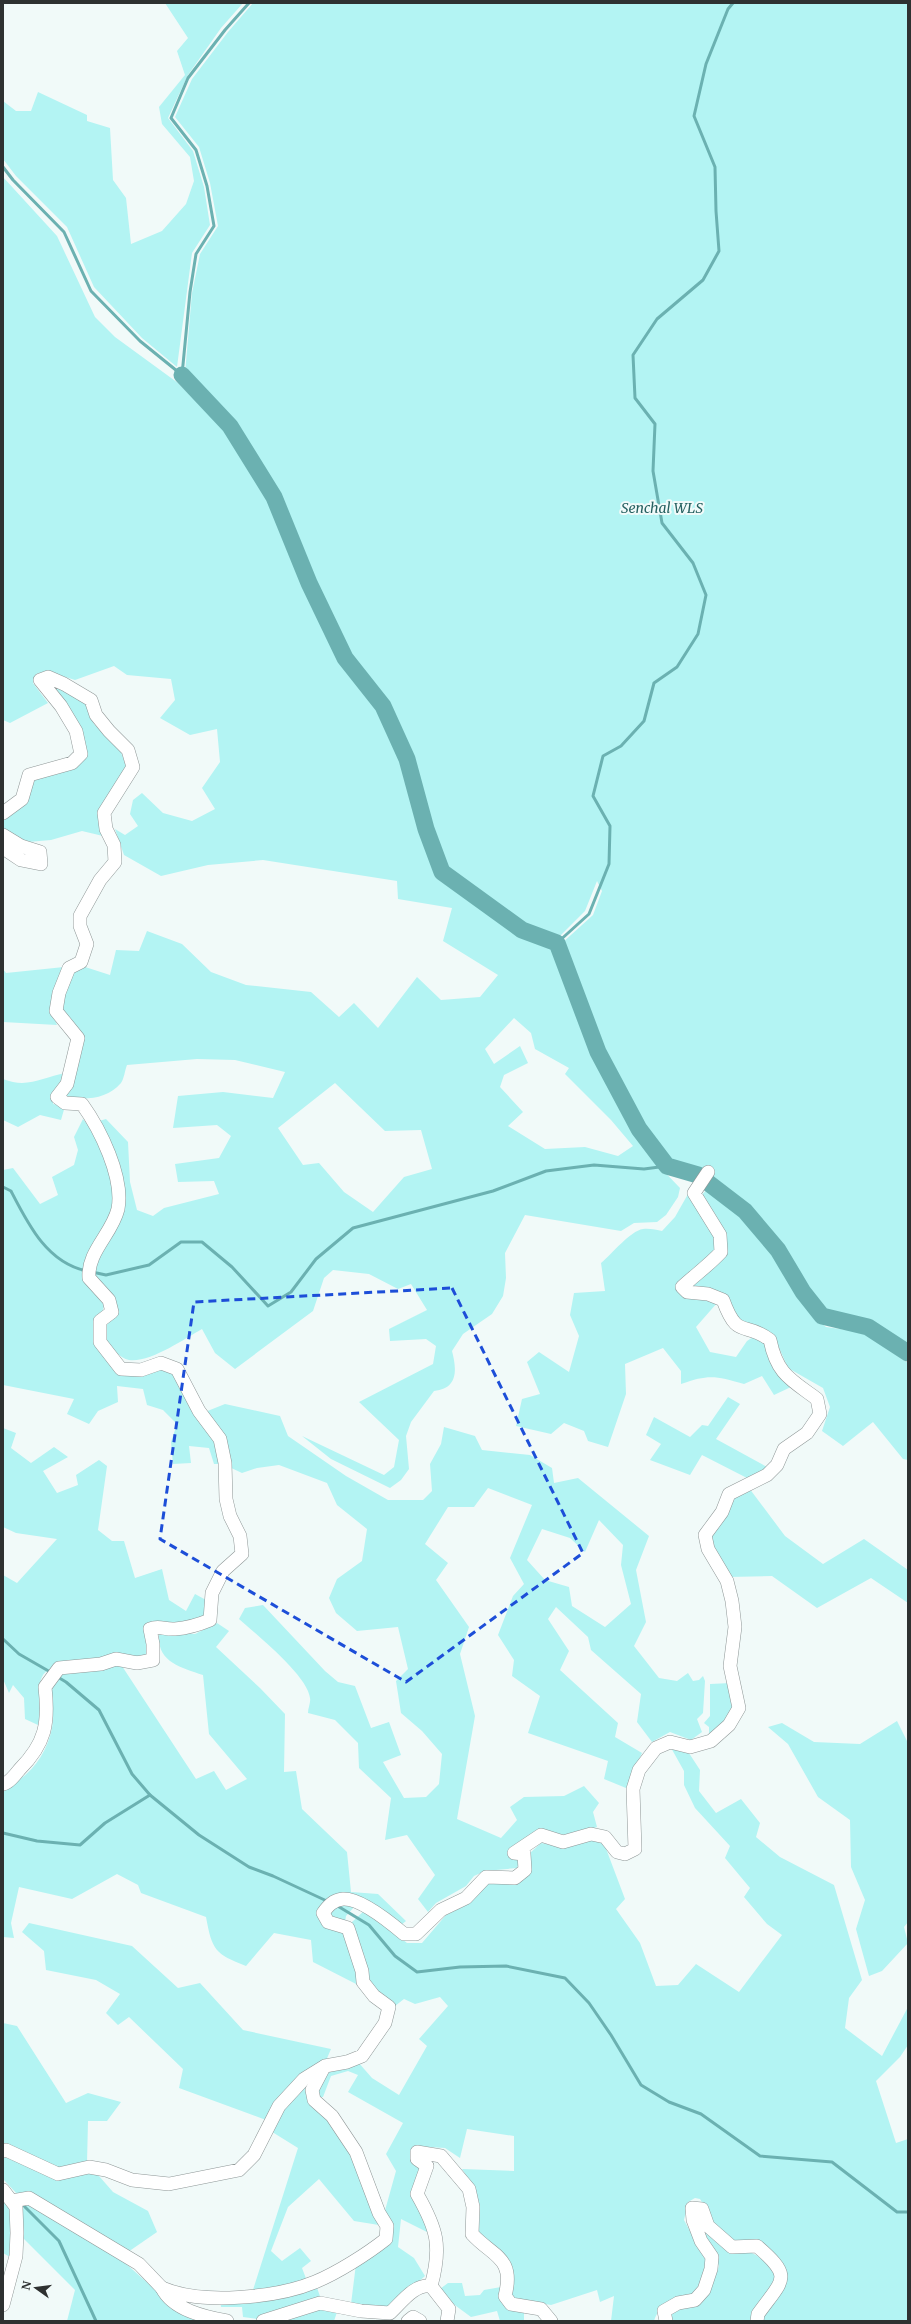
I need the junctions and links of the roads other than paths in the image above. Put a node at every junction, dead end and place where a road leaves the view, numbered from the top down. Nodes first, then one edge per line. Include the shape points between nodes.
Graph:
1 (3, 813) edge
2 (3, 835) edge
3 (3, 848) edge
4 (708, 1172) dead end
5 (3, 1784) edge
6 (325, 2066) junction
7 (3, 2151) edge
8 (3, 2190) edge
9 (12, 2201) junction
10 (431, 2286) junction
11 (162, 2288) junction
12 (3, 2305) edge
13 (227, 2321) edge
14 (263, 2321) edge
15 (408, 2321) edge
16 (420, 2321) edge
17 (447, 2321) edge
18 (551, 2321) edge
19 (666, 2321) edge
20 (757, 2321) edge

1 - 5 street via 22,799 29,775 72,764 80,754 76,731 61,706 40,680 48,677 90,700 96,715 128,750 133,767 104,813 106,829 114,845 114,862 100,880 80,916 80,926 87,944 81,962 68,968 56,1012 78,1038 67,1084 57,1097 65,1103 82,1104 109,1151 117,1185 118,1209 88,1267 89,1278 109,1300 112,1312 100,1321 100,1342 121,1369 141,1370 161,1363 177,1369 199,1411 220,1439 225,1463 226,1499 230,1516 240,1536 242,1554 224,1571 212,1593 210,1620 193,1627 173,1629 157,1626 150,1629 153,1660 137,1663 116,1659 102,1664 59,1668 45,1687 46,1730 30,1759
2 - 3 street via 21,846 40,852 41,864 21,860
4 - 6 street via 694,1193 720,1234 721,1252 708,1267 682,1288 687,1292 708,1294 723,1300 731,1320 743,1330 761,1333 770,1340 774,1358 784,1374 817,1399 820,1414 807,1433 784,1449 777,1465 767,1475 729,1494 722,1512 705,1535 708,1549 727,1581 732,1601 735,1627 730,1666 739,1708 729,1725 711,1741 690,1747 670,1742 656,1748 639,1770 633,1789 635,1848 625,1854 617,1852 605,1837 591,1834 563,1842 541,1835 514,1853 524,1854 524,1870 515,1878 486,1877 466,1898 441,1910 416,1934 404,1934 384,1917 344,1899 330,1904 323,1913 328,1922 348,1928 363,1982 374,1996 388,2007 385,2023 362,2056
6 - 7 street via 304,2079 279,2106 254,2155 239,2170 169,2184 132,2180 106,2170 89,2167 58,2174 22,2156
6 - 11 street via 312,2090 314,2100 332,2116 356,2152 379,2213 387,2226 386,2239 374,2249 326,2277 284,2290 250,2297 198,2298 176,2294
8 - 9 street
9 - 11 street via 29,2198 138,2264
9 - 12 street via 16,2207 16,2256
10 - 14 street via 422,2285 390,2313 361,2311 320,2303
10 - 17 street via 449,2309
10 - 18 street via 438,2242 433,2224 416,2194 427,2166 417,2159 417,2152 441,2156 468,2189 473,2206 472,2234 481,2244 498,2255 505,2265 508,2283 505,2296 511,2304 541,2309
11 - 13 street via 165,2294 192,2312
15 - 16 street via 413,2317
19 - 20 street via 664,2311 678,2303 695,2300 700,2295 711,2269 712,2257 701,2241 693,2220 692,2208 702,2209 708,2226 732,2247 757,2246 773,2260 781,2272 781,2281 758,2314

